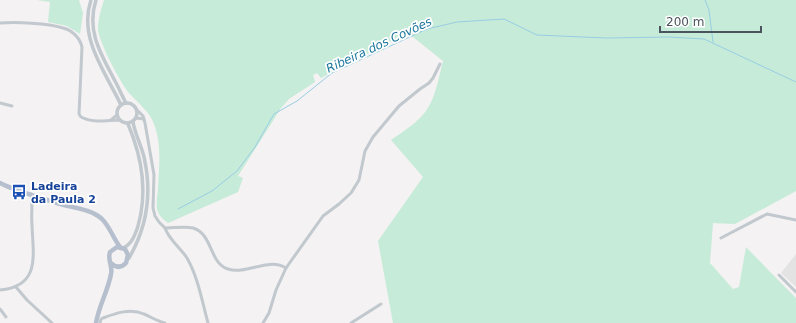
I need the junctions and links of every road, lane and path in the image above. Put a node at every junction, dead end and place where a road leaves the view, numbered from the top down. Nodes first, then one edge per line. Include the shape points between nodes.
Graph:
1 (91, 0) edge
2 (96, 0) edge
3 (0, 23) edge
4 (440, 64) dead end
5 (0, 103) edge
6 (126, 103) junction
7 (121, 105) junction
8 (12, 106) dead end
9 (137, 110) junction
10 (117, 115) junction
11 (144, 119) junction
12 (110, 120) junction
13 (119, 120) junction
14 (135, 120) junction
15 (128, 124) junction
16 (0, 183) edge
17 (31, 194) junction
18 (796, 220) edge
19 (165, 228) junction
20 (721, 238) dead end
21 (114, 239) junction
22 (122, 247) junction
23 (111, 250) junction
24 (128, 258) junction
25 (111, 263) junction
26 (119, 267) junction
27 (286, 268) junction
28 (111, 274) junction
29 (779, 275) dead end
30 (16, 286) junction
31 (0, 290) edge
32 (796, 292) edge
33 (381, 304) dead end
34 (0, 309) edge
35 (6, 317) dead end
36 (52, 323) edge
37 (96, 323) edge
38 (100, 323) edge
39 (165, 323) edge
40 (208, 323) edge
41 (263, 323) edge
42 (351, 323) edge

1 - 7 street via 88,29 92,47
2 - 6 street via 93,28 96,45
3 - 12 street via 63,28 79,38 82,47 79,114 84,119
4 - 27 street via 434,78 399,106 373,138 365,151 359,180 351,193 323,216
5 - 8 street
6 - 7 street
6 - 9 street
7 - 10 street
9 - 11 street
9 - 14 street
10 - 12 street
10 - 13 street
11 - 14 street
11 - 19 street via 154,176 153,208 155,216
12 - 13 street
13 - 15 street
14 - 15 street
14 - 24 street via 147,170 148,201 141,231
15 - 22 street via 143,170 143,200 133,239
16 - 17 main road
17 - 21 main road via 101,218
17 - 30 street via 34,260 26,278
18 - 20 street via 767,214
19 - 27 street via 191,228 199,231 206,238 219,264 226,268 234,270 274,264
19 - 40 street via 167,236 187,257 198,284
21 - 22 main road
21 - 23 main road
22 - 23 main road
22 - 24 main road
23 - 25 main road
24 - 26 main road via 126,263
25 - 26 main road
25 - 28 main road
26 - 28 main road
27 - 41 street
28 - 37 main road
29 - 32 street
30 - 31 street
30 - 36 street
33 - 42 street
34 - 35 street
38 - 39 street via 101,319 129,311 139,312

